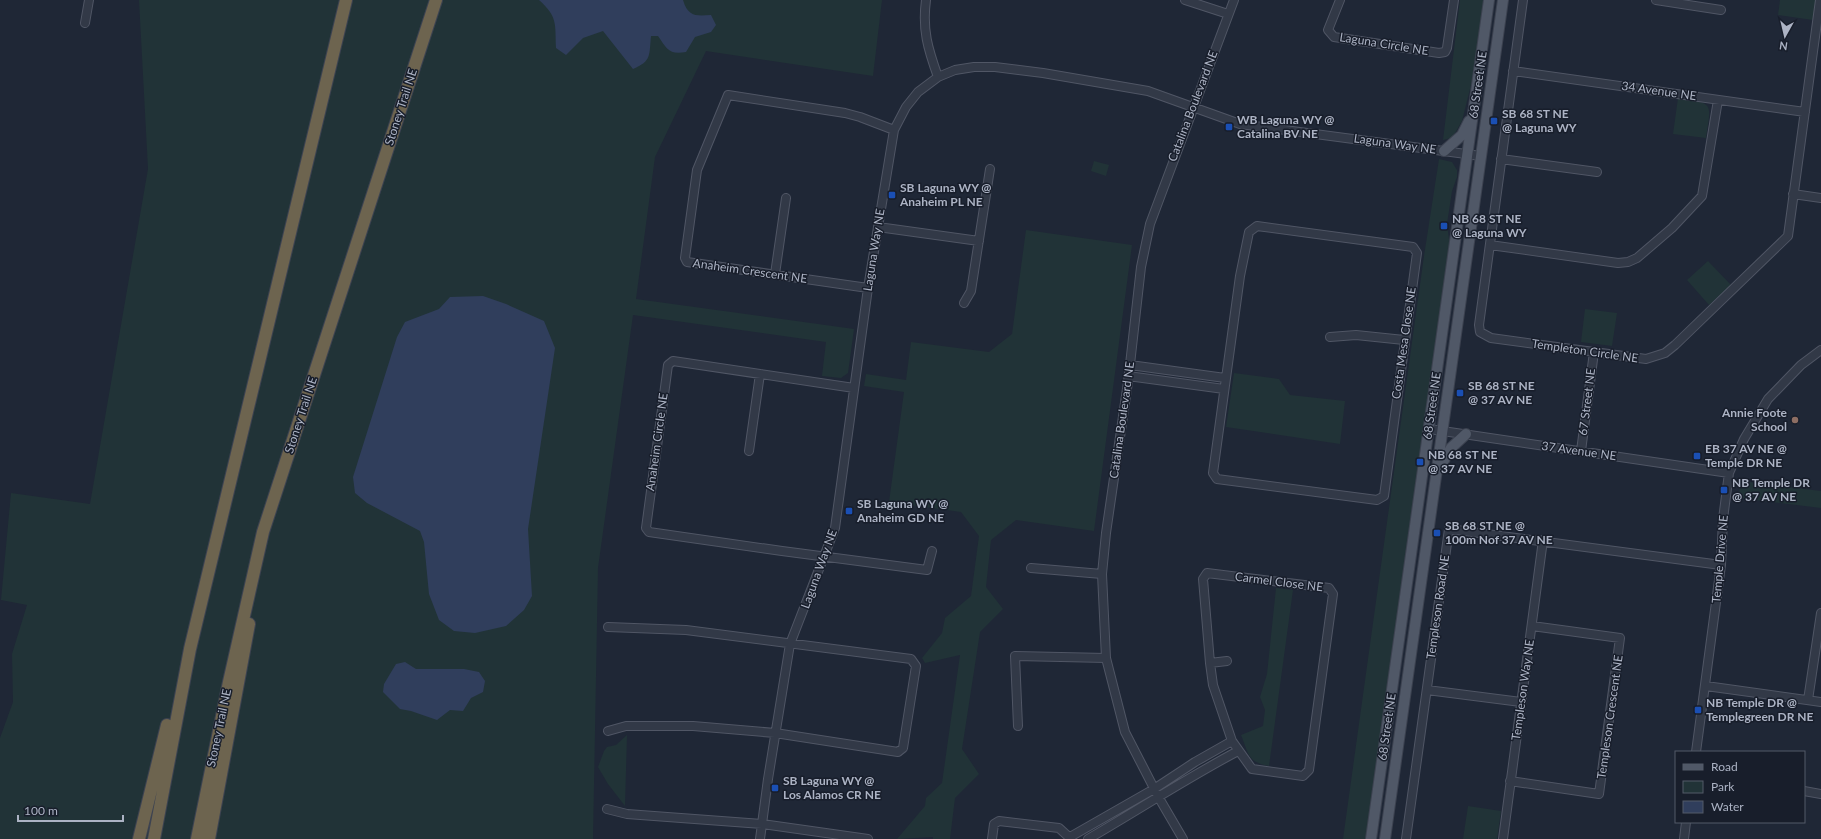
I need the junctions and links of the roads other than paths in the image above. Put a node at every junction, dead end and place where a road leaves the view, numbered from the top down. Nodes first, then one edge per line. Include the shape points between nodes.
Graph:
1 (89, 0) edge
2 (346, 0) edge
3 (436, 0) edge
4 (926, 0) edge
5 (1185, 0) edge
6 (1234, 0) edge
7 (1340, 0) edge
8 (1454, 0) edge
9 (1489, 0) edge
10 (1503, 0) edge
11 (1522, 0) edge
12 (1656, 0) edge
13 (1820, 0) edge
14 (1676, 1) edge
15 (1721, 10) dead end
16 (1228, 14) junction
17 (1819, 16) edge
18 (85, 23) dead end
19 (1513, 71) junction
20 (938, 77) junction
21 (1718, 100) junction
22 (1193, 106) junction
23 (1473, 112) junction
24 (1805, 112) junction
25 (894, 130) junction
26 (1444, 151) junction
27 (1467, 154) junction
28 (1481, 156) junction
29 (1501, 159) junction
30 (990, 169) dead end
31 (1598, 172) dead end
32 (1793, 194) junction
33 (786, 198) dead end
34 (1821, 198) edge
35 (878, 227) junction
36 (979, 241) junction
37 (1490, 245) junction
38 (775, 274) junction
39 (868, 288) junction
40 (964, 304) dead end
41 (1330, 337) dead end
42 (1404, 340) junction
43 (1821, 350) edge
44 (1594, 352) junction
45 (1130, 365) junction
46 (760, 374) junction
47 (1128, 376) junction
48 (1225, 378) junction
49 (854, 388) junction
50 (1224, 389) junction
51 (1429, 429) junction
52 (1442, 431) junction
53 (1466, 434) junction
54 (749, 451) dead end
55 (1581, 451) junction
56 (1729, 473) junction
57 (1436, 474) junction
58 (263, 532) junction
59 (1543, 540) junction
60 (932, 551) dead end
61 (824, 557) junction
62 (1722, 565) junction
63 (1031, 568) dead end
64 (1102, 574) junction
65 (1821, 613) edge
66 (1532, 626) junction
67 (608, 627) dead end
68 (790, 644) junction
69 (190, 649) junction
70 (1106, 658) junction
71 (1227, 661) dead end
72 (1210, 663) junction
73 (1706, 686) junction
74 (1426, 690) junction
75 (1808, 700) junction
76 (1521, 702) junction
77 (1821, 702) edge
78 (1018, 726) dead end
79 (608, 732) dead end
80 (776, 733) junction
81 (1232, 741) junction
82 (1238, 751) junction
83 (1696, 751) edge
84 (1510, 781) junction
85 (1154, 789) junction
86 (1805, 791) edge
87 (1821, 794) edge
88 (1159, 798) junction
89 (608, 809) dead end
90 (1686, 823) edge
91 (762, 824) junction
92 (1071, 838) edge
93 (139, 839) edge
94 (154, 839) edge
95 (197, 839) edge
96 (209, 839) edge
97 (760, 839) edge
98 (868, 839) edge
99 (992, 839) edge
100 (1088, 839) edge
101 (1183, 839) edge
102 (1371, 839) edge
103 (1385, 839) edge
104 (1406, 839) edge
105 (1503, 839) edge
106 (1684, 839) edge

1 - 18 street
2 - 69 highway
3 - 58 highway, Stoney Trail NE
4 - 20 street via 926,42
5 - 16 street
6 - 16 street, Catalina Boulevard NE
7 - 8 street, Laguna Circle NE via 1328,30 1334,37 1439,53 1447,48
9 - 23 main road, 68 Street NE
10 - 28 main road, 68 Street NE
11 - 19 street, Templeton Circle NE
12 - 14 street
13 - 17 street, Templeton Circle NE
14 - 15 street
16 - 22 street, Catalina Boulevard NE
17 - 24 street, Templeton Circle NE
19 - 21 street, 34 Avenue NE
19 - 29 street, Templeton Circle NE
20 - 22 street, Laguna Way NE via 955,70 995,67 1148,91
20 - 25 street, Laguna Way NE via 918,92 906,107
21 - 24 street, 34 Avenue NE
21 - 37 street via 1702,196 1672,228 1637,258 1618,263
22 - 26 street, Laguna Way NE via 1240,124
22 - 45 street, Catalina Boulevard NE via 1150,224 1141,267
23 - 26 main road via 1462,135
23 - 27 main road, 68 Street NE
24 - 32 street, Templeton Circle NE
25 - 35 street, Laguna Way NE
25 - 38 street, Anaheim Crescent NE via 845,113 728,95 697,170 685,258 687,262
26 - 27 street, Laguna Way NE
27 - 28 street, Laguna Way NE
27 - 51 main road, 68 Street NE
28 - 52 main road, 68 Street NE
29 - 31 street
29 - 37 street, Templeton Circle NE
30 - 36 street
32 - 34 street
32 - 44 street, Templeton Circle NE via 1788,236 1665,353 1646,359
33 - 38 street
35 - 36 street
35 - 39 street, Laguna Way NE
36 - 40 street via 972,291
37 - 44 street, Templeton Circle NE via 1480,332 1492,338
38 - 39 street, Anaheim Crescent NE
39 - 49 street, Laguna Way NE
41 - 42 street via 1356,335
42 - 48 street, Costa Mesa Close NE via 1417,253 1413,247 1257,226 1249,232
42 - 50 street, Costa Mesa Close NE via 1384,496 1377,500 1217,479 1213,473
43 - 56 street, Temple Drive NE via 1801,365 1768,399 1744,439
44 - 55 street, 67 Street NE
45 - 47 street, Catalina Boulevard NE
45 - 48 street
46 - 49 street, Anaheim Circle NE
46 - 54 street
46 - 61 street, Anaheim Circle NE via 673,361 668,365 646,528 650,532
47 - 50 street
47 - 64 street, Catalina Boulevard NE
48 - 50 street, Costa Mesa Close NE
49 - 61 street, Laguna Way NE via 836,522
51 - 52 street, 37 Avenue NE
51 - 102 main road, 68 Street NE
52 - 53 street, 37 Avenue NE
52 - 57 main road, 68 Street NE
53 - 55 street, 37 Avenue NE
53 - 57 main road via 1451,448
55 - 56 street, 37 Avenue NE
56 - 62 street, Temple Drive NE via 1723,519
57 - 103 main road, 68 Street NE
58 - 95 highway, Stoney Trail NE
58 - 96 highway via 247,642
59 - 62 street, Templeson Road NE
59 - 66 street, Templeson Way NE
59 - 74 street, Templeson Road NE via 1449,529
60 - 61 street via 927,570
61 - 68 street, Laguna Way NE
62 - 73 street, Temple Drive NE
63 - 64 street
64 - 70 street, Catalina Boulevard NE
65 - 75 street
66 - 76 street, Templeson Way NE
66 - 84 street, Templeson Crescent NE via 1620,638 1599,794
67 - 68 street via 686,630
68 - 80 street, Laguna Way NE
68 - 80 street via 911,659 916,666 903,748 898,752
69 - 93 highway via 180,677
69 - 94 highway
70 - 78 street via 1016,656
70 - 85 street, Catalina Boulevard NE via 1125,732
71 - 72 street
72 - 81 street, Carmel Close NE via 1213,685
72 - 82 street, Carmel Close NE via 1203,579 1207,573 1330,588 1333,594 1309,770 1303,776 1252,769
73 - 75 street
73 - 83 street, Temple Drive NE
74 - 76 street
74 - 104 street, Templeson Road NE
75 - 77 street
76 - 84 street, Templeson Way NE
79 - 80 street via 643,724
80 - 91 street, Laguna Way NE
81 - 82 street, Carmel Close NE
81 - 85 street
82 - 88 street via 1200,771
84 - 105 street, Templeson Way NE
85 - 88 street, Catalina Boulevard NE
85 - 92 street
86 - 87 street
88 - 100 street
88 - 101 street, Catalina Boulevard NE
89 - 91 street via 627,814
90 - 106 street
91 - 97 street, Laguna Way NE
91 - 98 street
92 - 99 street via 1059,828 999,821 994,824

